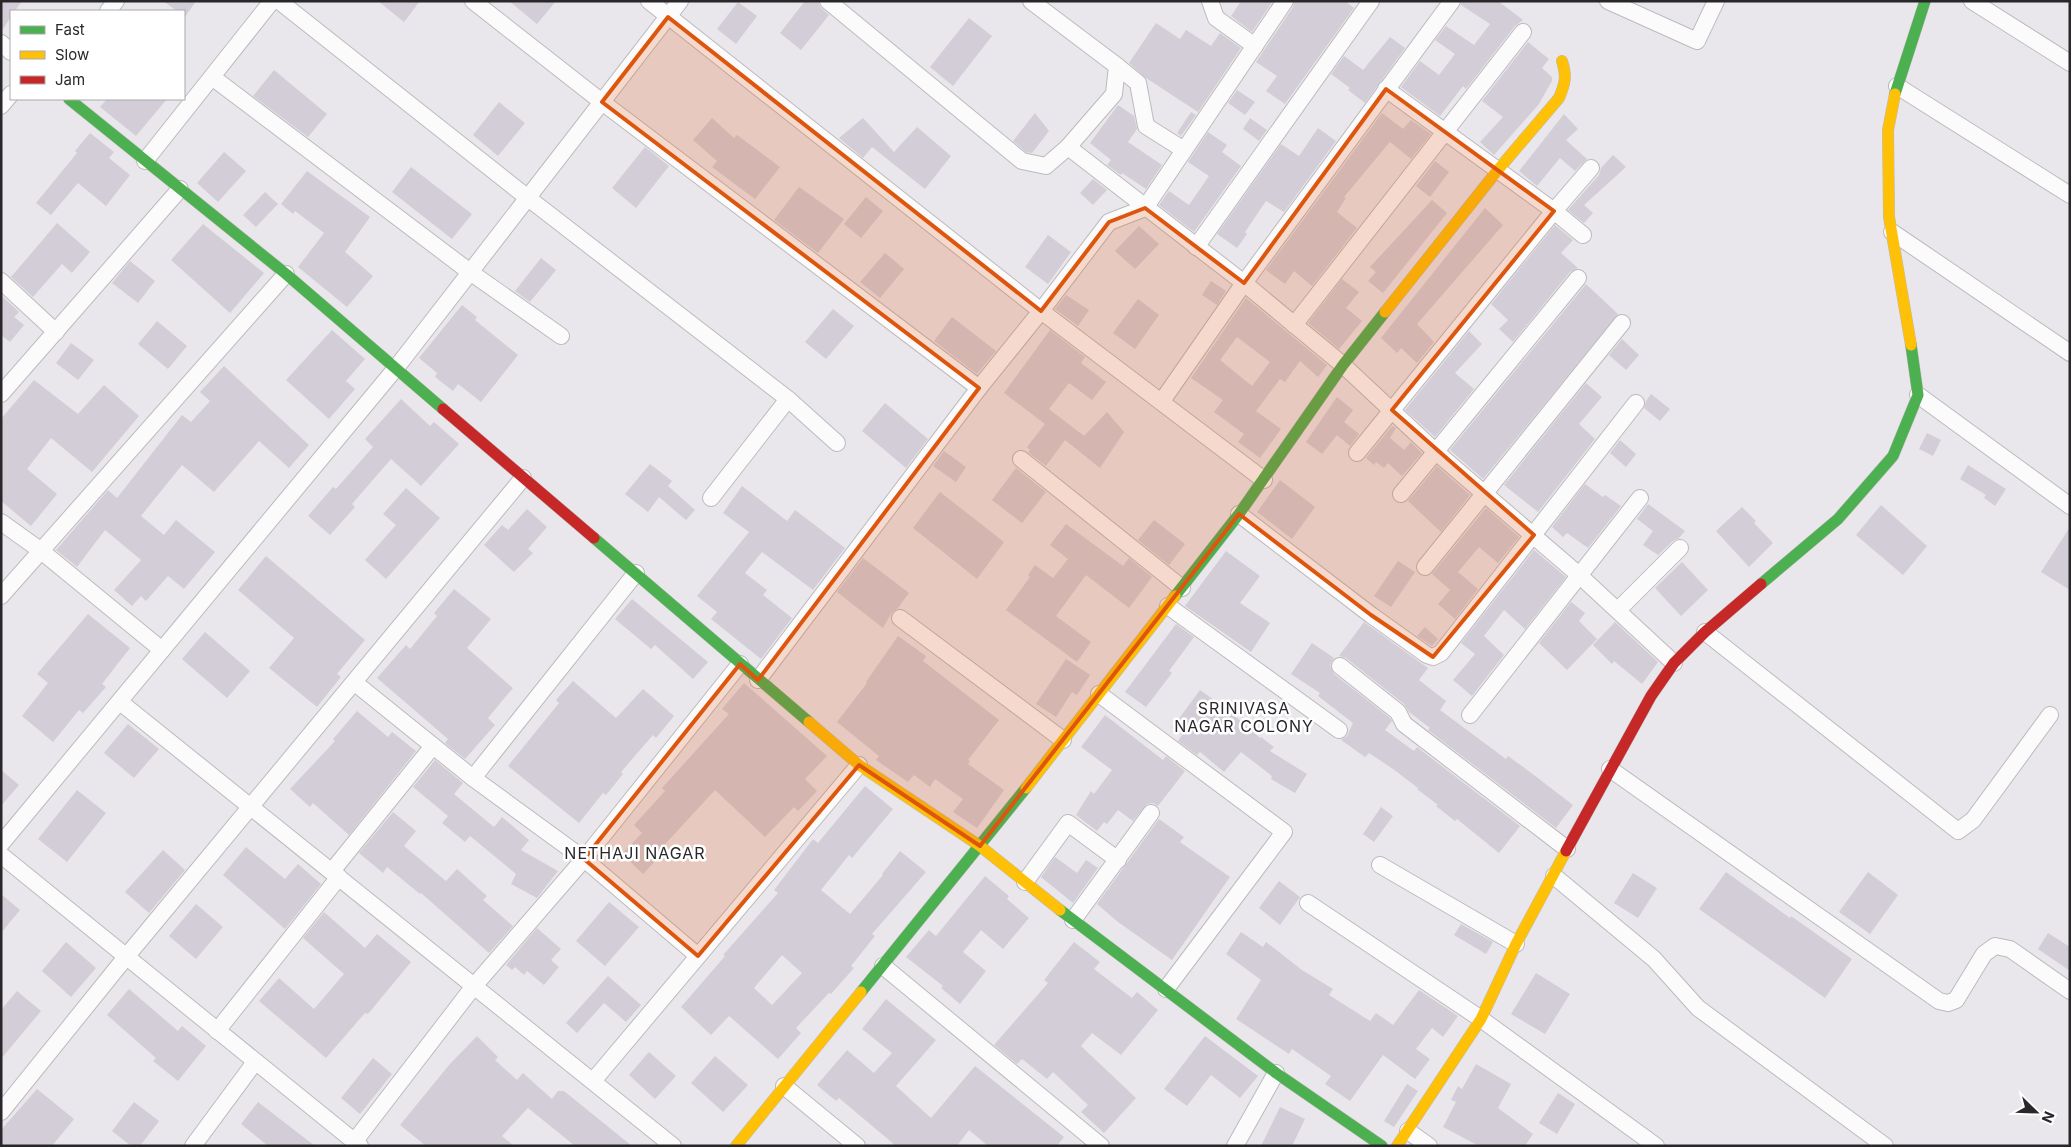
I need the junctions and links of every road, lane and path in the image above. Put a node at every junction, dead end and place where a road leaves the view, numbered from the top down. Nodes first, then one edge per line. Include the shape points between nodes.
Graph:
1 (272, 1) edge
2 (279, 1) edge
3 (473, 1) edge
4 (649, 1) edge
5 (680, 1) edge
6 (828, 1) edge
7 (1031, 1) edge
8 (1210, 1) edge
9 (1285, 1) edge
10 (1371, 1) edge
11 (1452, 1) edge
12 (1608, 1) edge
13 (1716, 1) edge
14 (1925, 1) edge
15 (1972, 1) edge
16 (668, 17) junction
17 (1523, 32) dead end
18 (1255, 46) junction
19 (1562, 61) dead end
20 (2070, 63) edge
21 (1117, 66) junction
22 (212, 78) junction
23 (1897, 86) junction
24 (1386, 89) junction
25 (10, 95) edge
26 (70, 100) edge
27 (602, 102) junction
28 (1, 106) edge
29 (1444, 132) junction
30 (1068, 148) junction
31 (1184, 150) junction
32 (145, 161) junction
33 (1591, 168) dead end
34 (1497, 171) junction
35 (180, 189) junction
36 (2070, 195) edge
37 (528, 198) junction
38 (1145, 208) junction
39 (1554, 211) junction
40 (1892, 232) junction
41 (1583, 235) dead end
42 (1196, 247) junction
43 (470, 272) junction
44 (286, 274) junction
45 (1578, 278) dead end
46 (1, 281) edge
47 (1244, 283) junction
48 (1041, 311) junction
49 (1622, 323) dead end
50 (1294, 325) junction
51 (56, 332) junction
52 (561, 336) dead end
53 (2070, 353) edge
54 (1343, 365) junction
55 (396, 368) junction
56 (979, 388) junction
57 (1, 394) edge
58 (1918, 394) junction
59 (788, 399) junction
60 (1162, 401) junction
61 (1636, 403) dead end
62 (1392, 410) junction
63 (837, 443) dead end
64 (1436, 452) junction
65 (1357, 453) dead end
66 (1021, 459) dead end
67 (523, 478) junction
68 (1264, 480) junction
69 (1485, 493) junction
70 (1401, 494) dead end
71 (711, 498) dead end
72 (1640, 498) dead end
73 (2070, 506) edge
74 (1239, 514) junction
75 (1, 522) edge
76 (1534, 535) junction
77 (1680, 548) dead end
78 (40, 550) junction
79 (1425, 567) dead end
80 (636, 573) junction
81 (1579, 575) junction
82 (1182, 588) junction
83 (1, 596) edge
84 (1168, 606) junction
85 (1618, 610) junction
86 (900, 618) dead end
87 (1705, 632) junction
88 (162, 650) junction
89 (1674, 662) junction
90 (740, 664) junction
91 (1340, 666) dead end
92 (758, 680) junction
93 (354, 683) junction
94 (1099, 694) junction
95 (120, 702) junction
96 (1470, 715) dead end
97 (2050, 715) dead end
98 (1339, 730) dead end
99 (1064, 740) junction
100 (433, 746) junction
101 (859, 765) junction
102 (1610, 769) junction
103 (473, 778) junction
104 (252, 806) junction
105 (1152, 813) dead end
106 (1, 844) edge
107 (980, 846) junction
108 (1567, 849) junction
109 (1, 854) edge
110 (584, 858) junction
111 (1118, 860) junction
112 (1380, 865) dead end
113 (335, 874) junction
114 (1554, 876) junction
115 (1025, 882) junction
116 (1308, 903) dead end
117 (1073, 920) junction
118 (1516, 944) junction
119 (698, 956) junction
120 (126, 957) junction
121 (883, 966) junction
122 (474, 986) junction
123 (1166, 990) junction
124 (2070, 991) edge
125 (1481, 1019) junction
126 (217, 1031) junction
127 (255, 1062) junction
128 (1276, 1073) junction
129 (593, 1082) junction
130 (784, 1086) junction
131 (1, 1112) edge
132 (1408, 1131) junction
133 (357, 1144) edge
134 (193, 1146) edge
135 (674, 1146) edge
136 (736, 1146) edge
137 (856, 1146) edge
138 (1101, 1146) edge
139 (1235, 1146) edge
140 (1382, 1146) edge
141 (1397, 1146) edge
142 (1429, 1146) edge
143 (1656, 1146) edge
144 (1885, 1146) edge

1 - 22 street
2 - 37 street
3 - 27 street
4 - 16 street
5 - 16 street
6 - 30 street via 1022,162 1046,166
7 - 21 street
8 - 18 street via 1216,18
9 - 18 street
10 - 42 street
11 - 24 street
12 - 13 street via 1697,41
14 - 23 street
15 - 20 street
16 - 27 street
16 - 48 street
17 - 29 street
18 - 31 street
19 - 34 street via 1566,73 1559,98
21 - 30 street via 1114,94
21 - 31 street via 1138,83 1146,126
22 - 32 street
22 - 43 street
23 - 36 street
23 - 40 street via 1888,130
24 - 29 street
24 - 47 street
25 - 28 street
26 - 32 street
27 - 37 street
27 - 56 street
29 - 34 street
29 - 50 street
30 - 38 street
31 - 38 street
32 - 35 street
33 - 39 street
34 - 39 street
34 - 54 street
35 - 44 street
35 - 51 street
37 - 43 street
37 - 59 street
38 - 42 street
38 - 48 street via 1110,222
39 - 41 street
39 - 62 street
40 - 53 street
40 - 58 street
42 - 47 street
43 - 52 street
43 - 55 street
44 - 55 street
44 - 78 street
45 - 64 street
46 - 51 street
47 - 50 street
47 - 60 street
48 - 56 street
48 - 60 street
49 - 69 street
50 - 54 street
51 - 57 street
54 - 62 street
54 - 68 street
55 - 67 street
55 - 88 street
56 - 92 street
58 - 73 street
58 - 87 street via 1893,456 1838,519
59 - 63 street
59 - 71 street
60 - 68 street
61 - 76 street
62 - 64 street
62 - 65 street
64 - 69 street
64 - 70 street
66 - 82 street
67 - 80 street
67 - 93 street
68 - 74 street
69 - 76 street
69 - 79 street
72 - 81 street
74 - 76 street via 1371,615 1434,657
74 - 82 street
75 - 78 street
76 - 81 street
77 - 85 street
78 - 83 street
78 - 88 street
80 - 90 street
80 - 103 street
81 - 85 street
81 - 96 street
82 - 84 street
84 - 94 street
84 - 98 street
85 - 89 street
86 - 99 street
87 - 89 street
87 - 97 street via 1958,831 1973,820
88 - 95 street
89 - 102 street via 1650,696
90 - 92 street
90 - 110 street
91 - 108 street via 1398,712 1404,724
92 - 101 street
93 - 100 street
93 - 104 street
94 - 99 street
94 - 123 street via 1284,832
95 - 104 street
95 - 106 street
99 - 107 street
100 - 103 street
100 - 113 street
101 - 107 street
101 - 119 street
102 - 108 street
102 - 124 street via 1939,1001 1948,1004 1956,1000 1984,954 1995,946 2010,949
103 - 110 street
104 - 113 street
104 - 120 street
105 - 111 street
107 - 115 street
107 - 121 street
108 - 114 street
109 - 120 street
110 - 119 street
110 - 122 street
111 - 115 street via 1068,823
111 - 117 street
112 - 118 street
113 - 122 street
113 - 126 street
114 - 118 street
114 - 144 street via 1654,959 1698,1008
115 - 117 street
116 - 125 street
117 - 123 street
118 - 125 street
119 - 129 street
120 - 126 street
120 - 131 street
121 - 130 street
121 - 138 street
122 - 129 street
122 - 133 street
123 - 128 street
125 - 132 street
125 - 143 street
126 - 127 street
127 - 133 street
127 - 134 street
128 - 139 street
128 - 140 street
129 - 135 street
130 - 136 street
130 - 137 street
132 - 141 street
132 - 142 street

